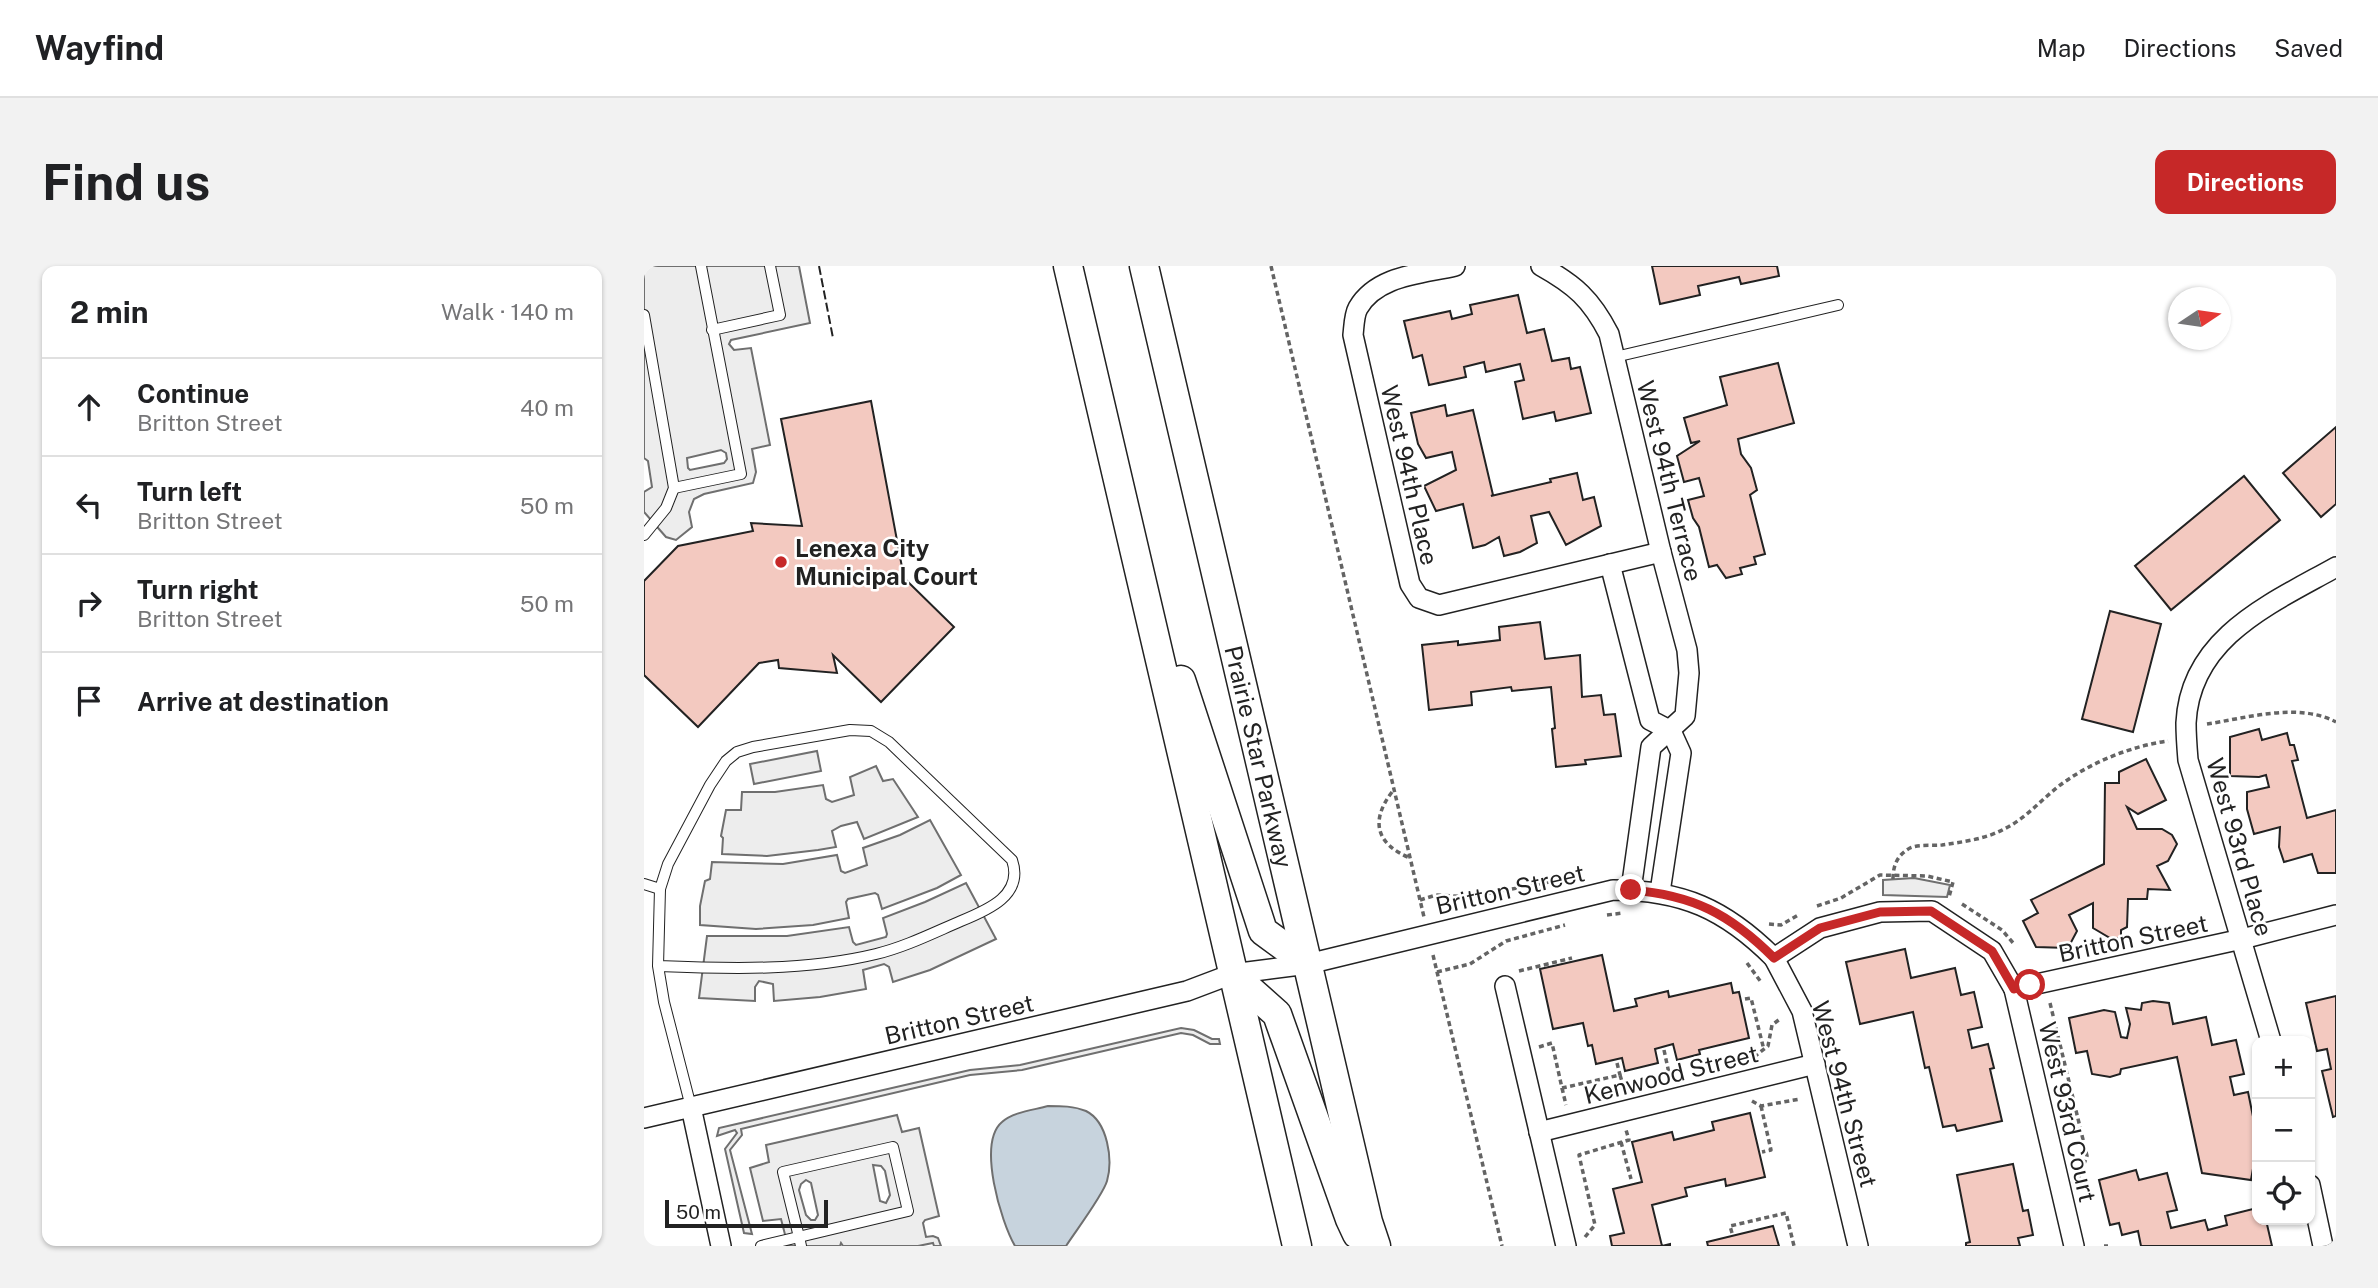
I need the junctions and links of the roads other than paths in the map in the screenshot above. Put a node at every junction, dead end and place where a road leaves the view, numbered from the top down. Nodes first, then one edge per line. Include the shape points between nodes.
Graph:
1 (701, 266) edge
2 (770, 266) edge
3 (1068, 266) edge
4 (1143, 266) edge
5 (1455, 266) edge
6 (1541, 266) edge
7 (1838, 305) dead end
8 (644, 315) edge
9 (712, 330) junction
10 (1615, 357) junction
11 (674, 488) junction
12 (1125, 508) junction
13 (644, 535) edge
14 (1661, 552) junction
15 (1610, 564) junction
16 (2336, 567) edge
17 (1671, 731) junction
18 (644, 884) edge
19 (660, 889) junction
20 (1631, 890) junction
21 (1660, 892) junction
22 (2336, 915) edge
23 (2242, 939) junction
24 (1774, 958) junction
25 (1308, 964) junction
26 (659, 966) junction
27 (1232, 974) junction
28 (1510, 979) road end
29 (2022, 987) junction
30 (2270, 1036) edge
31 (1815, 1064) junction
32 (691, 1107) junction
33 (644, 1118) edge
34 (1539, 1132) junction
35 (2315, 1205) edge
36 (2336, 1205) edge
37 (2316, 1209) junction
38 (800, 1242) edge
39 (1572, 1245) edge
40 (721, 1246) edge
41 (761, 1246) edge
42 (1297, 1246) edge
43 (1363, 1246) edge
44 (1376, 1246) edge
45 (1858, 1246) edge
46 (2074, 1246) edge
47 (2323, 1246) edge

1 - 9 lane
2 - 9 lane via 780,315
3 - 12 main road
4 - 25 main road, Prairie Star Parkway
5 - 15 street, West 94th Place via 1388,281 1356,310 1353,335 1410,584 1419,597 1439,605
6 - 10 street, West 94th Terrace via 1582,293 1609,334
7 - 10 lane
8 - 11 lane
9 - 11 lane via 741,474
10 - 14 street, West 94th Terrace
11 - 13 lane via 666,508
12 - 25 main road via 1263,931
12 - 27 main road
14 - 15 street, West 94th Place
14 - 17 street, West 94th Terrace via 1689,673 1685,716
15 - 17 street via 1650,720
16 - 23 street, West 93rd Place via 2236,627 2211,652 2194,685 2186,720 2188,761
17 - 20 street, West 94th Terrace via 1651,747
17 - 21 street via 1681,753
18 - 19 lane
19 - 26 lane
19 - 26 lane via 668,864 726,761 753,747 850,730 871,731 889,742 1012,860 1016,876 1000,900 977,915 876,954 777,966
20 - 21 street, Britton Street
20 - 25 street, Britton Street via 1561,901
21 - 24 street, Britton Street via 1696,902 1721,916
22 - 23 street, Britton Street
23 - 29 street, Britton Street
23 - 30 street, West 93rd Place
24 - 29 street via 1820,928 1880,912 1931,911 1992,951
24 - 31 street, West 94th Street via 1802,1011
25 - 27 street, Britton Street
25 - 44 main road, Prairie Star Parkway
26 - 32 lane
27 - 32 street, Britton Street via 1187,991
27 - 42 main road
27 - 43 main road via 1277,1014
28 - 34 street
29 - 46 street, West 93rd Court
31 - 34 street, Kenwood Street
31 - 45 street, West 94th Street
32 - 33 street, Britton Street
32 - 40 street
34 - 39 street
35 - 37 street
36 - 37 street
37 - 47 street
38 - 38 lane via 908,1211 893,1147 783,1172
38 - 41 lane

